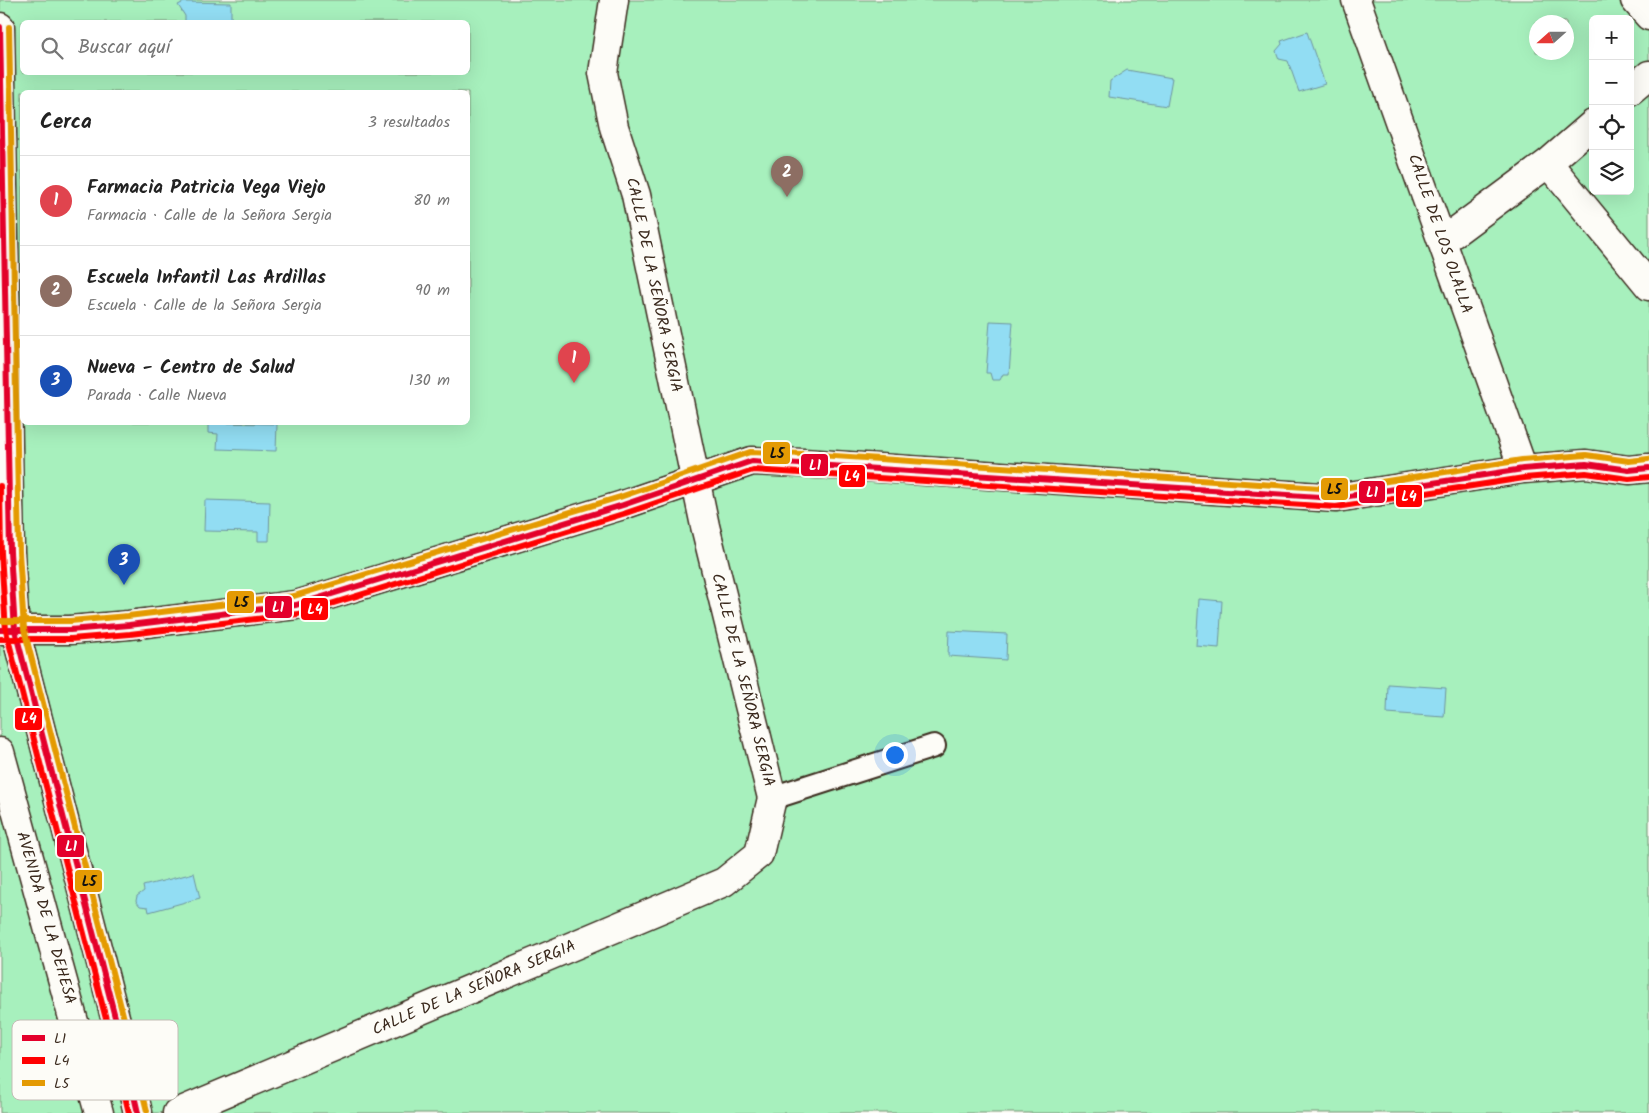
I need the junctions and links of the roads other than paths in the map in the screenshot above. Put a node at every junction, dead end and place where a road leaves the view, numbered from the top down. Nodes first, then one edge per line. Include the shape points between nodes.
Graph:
1 (614, 0) edge
2 (1356, 0) edge
3 (1635, 0) edge
4 (1649, 16) edge
5 (0, 28) edge
6 (1649, 75) edge
7 (1634, 88) edge
8 (1589, 127) edge
9 (1548, 163) junction
10 (1443, 241) junction
11 (1649, 286) edge
12 (1649, 468) edge
13 (1523, 469) junction
14 (696, 479) junction
15 (7, 630) edge
16 (934, 746) dead end
17 (0, 752) edge
18 (772, 798) junction
19 (73, 1020) edge
20 (115, 1020) edge
21 (95, 1100) edge
22 (135, 1100) edge
23 (99, 1113) edge
24 (138, 1113) edge
25 (177, 1113) edge

1 - 14 street, CALLE DE LA SEÑORA SERGIA via 603,73 614,127 636,195
2 - 10 street, CALLE DE LOS OLALLA
3 - 4 street
5 - 15 street via 10,532
6 - 7 street
8 - 9 street
9 - 10 street
9 - 11 street
10 - 13 street, CALLE DE LOS OLALLA
12 - 13 street via 1629,470 1586,464
13 - 14 street via 1336,498 752,461
14 - 15 street via 614,508 296,605 129,625 70,630
14 - 18 street, CALLE DE LA SEÑORA SERGIA
15 - 20 street
16 - 18 lane
17 - 19 street, AVENIDA DE LA DEHESA
18 - 25 street, CALLE DE LA SEÑORA SERGIA via 759,854 724,882
21 - 23 street, AVENIDA DE LA DEHESA
22 - 24 street

